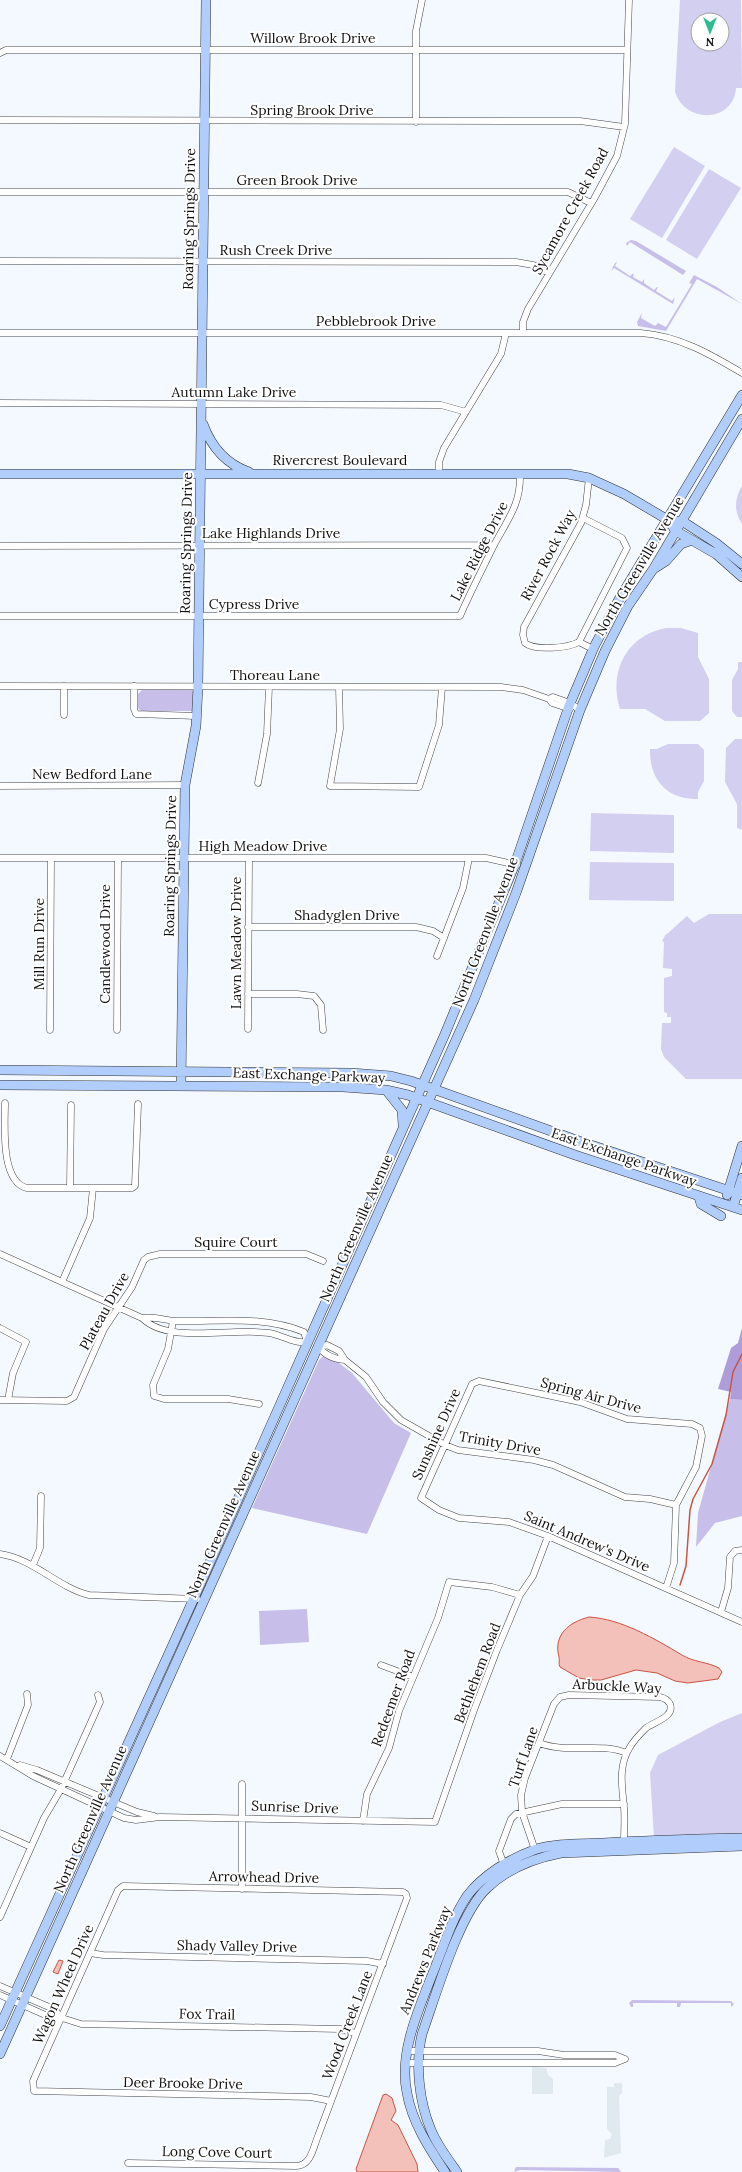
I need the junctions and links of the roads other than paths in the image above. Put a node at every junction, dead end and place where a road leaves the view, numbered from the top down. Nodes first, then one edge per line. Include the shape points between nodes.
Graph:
1 (206, 0) edge
2 (422, 0) edge
3 (629, 0) edge
4 (416, 49) junction
5 (205, 50) junction
6 (627, 50) junction
7 (0, 53) edge
8 (0, 120) edge
9 (204, 122) junction
10 (416, 122) junction
11 (624, 127) junction
12 (0, 192) edge
13 (204, 192) junction
14 (591, 203) junction
15 (0, 262) edge
16 (203, 262) junction
17 (549, 273) junction
18 (202, 332) junction
19 (0, 333) edge
20 (506, 333) junction
21 (523, 333) junction
22 (742, 373) edge
23 (742, 395) edge
24 (0, 403) edge
25 (201, 404) junction
26 (466, 412) junction
27 (201, 417) junction
28 (742, 419) edge
29 (0, 474) edge
30 (201, 474) junction
31 (254, 474) junction
32 (439, 474) junction
33 (520, 474) junction
34 (589, 478) junction
35 (583, 518) junction
36 (668, 520) junction
37 (682, 521) junction
38 (676, 531) junction
39 (692, 540) junction
40 (200, 545) junction
41 (494, 545) junction
42 (0, 546) edge
43 (742, 564) edge
44 (654, 568) junction
45 (742, 577) edge
46 (0, 616) edge
47 (199, 616) junction
48 (460, 616) joint
49 (579, 642) junction
50 (593, 648) junction
51 (0, 686) edge
52 (64, 686) junction
53 (134, 686) junction
54 (198, 687) junction
55 (269, 687) junction
56 (340, 687) junction
57 (442, 687) junction
58 (569, 706) junction
59 (580, 710) junction
60 (64, 715) dead end
61 (197, 716) junction
62 (258, 783) dead end
63 (185, 785) junction
64 (0, 786) edge
65 (0, 858) edge
66 (51, 858) junction
67 (118, 858) junction
68 (183, 858) junction
69 (249, 858) junction
70 (469, 858) junction
71 (515, 864) junction
72 (525, 868) junction
73 (248, 927) junction
74 (444, 938) junction
75 (437, 956) dead end
76 (248, 994) junction
77 (462, 994) junction
78 (474, 1000) junction
79 (248, 1028) dead end
80 (50, 1030) dead end
81 (117, 1030) dead end
82 (323, 1030) dead end
83 (0, 1070) edge
84 (181, 1072) junction
85 (308, 1072) junction
86 (0, 1085) edge
87 (422, 1085) junction
88 (181, 1086) junction
89 (308, 1086) junction
90 (434, 1089) junction
91 (386, 1090) junction
92 (416, 1098) junction
93 (428, 1102) junction
94 (5, 1103) dead end
95 (138, 1104) dead end
96 (71, 1105) dead end
97 (403, 1127) junction
98 (579, 1141) junction
99 (742, 1146) edge
100 (574, 1155) junction
101 (742, 1178) edge
102 (70, 1188) junction
103 (93, 1188) junction
104 (736, 1193) edge
105 (699, 1197) junction
106 (733, 1207) edge
107 (364, 1213) junction
108 (721, 1216) dead end
109 (376, 1218) junction
110 (0, 1254) edge
111 (148, 1257) joint
112 (323, 1261) dead end
113 (62, 1282) junction
114 (118, 1308) junction
115 (142, 1318) junction
116 (173, 1321) junction
117 (0, 1328) edge
118 (172, 1331) junction
119 (307, 1342) junction
120 (319, 1347) junction
121 (475, 1382) joint
122 (0, 1400) edge
123 (8, 1400) junction
124 (259, 1404) dead end
125 (446, 1445) junction
126 (40, 1496) dead end
127 (421, 1498) joint
128 (676, 1505) junction
129 (548, 1536) junction
130 (742, 1550) edge
131 (0, 1554) edge
132 (33, 1565) junction
133 (666, 1588) junction
134 (520, 1596) junction
135 (194, 1598) junction
136 (204, 1599) junction
137 (721, 1612) junction
138 (742, 1622) edge
139 (381, 1665) dead end
140 (413, 1677) junction
141 (27, 1694) dead end
142 (98, 1695) dead end
143 (560, 1697) joint
144 (139, 1720) junction
145 (149, 1724) junction
146 (539, 1743) junction
147 (626, 1753) junction
148 (0, 1756) edge
149 (7, 1760) junction
150 (14, 1764) junction
151 (65, 1781) junction
152 (242, 1784) dead end
153 (61, 1790) junction
154 (102, 1797) junction
155 (113, 1801) junction
156 (624, 1804) junction
157 (98, 1807) junction
158 (108, 1812) junction
159 (522, 1812) junction
160 (155, 1817) junction
161 (242, 1818) junction
162 (363, 1821) junction
163 (435, 1822) joint
164 (0, 1833) edge
165 (742, 1838) edge
166 (624, 1842) junction
167 (742, 1846) edge
168 (31, 1847) junction
169 (536, 1854) junction
170 (504, 1865) junction
171 (121, 1887) joint
172 (242, 1889) junction
173 (406, 1894) joint
174 (2, 1906) edge
175 (0, 1917) edge
176 (90, 1952) junction
177 (383, 1964) junction
178 (0, 1986) edge
179 (0, 1995) edge
180 (13, 1997) junction
181 (24, 2002) junction
182 (60, 2018) junction
183 (0, 2026) edge
184 (355, 2033) junction
185 (408, 2051) junction
186 (418, 2051) junction
187 (0, 2054) edge
188 (419, 2062) junction
189 (406, 2063) junction
190 (34, 2091) joint
191 (330, 2101) junction
192 (128, 2163) dead end
193 (305, 2164) joint
194 (445, 2172) edge
195 (457, 2172) edge

1 - 5 main road, Roaring Springs Drive
2 - 4 street via 417,20
3 - 6 street, Sycamore Creek Road
4 - 5 street, Willow Brook Drive
4 - 6 street, Willow Brook Drive
4 - 10 street
5 - 7 street, Willow Brook Drive via 6,50
5 - 9 main road, Roaring Springs Drive
6 - 11 street, Sycamore Creek Road
8 - 9 street, Spring Brook Drive
9 - 10 street, Spring Brook Drive
9 - 13 main road, Roaring Springs Drive
10 - 11 street, Spring Brook Drive via 580,121
11 - 14 street, Sycamore Creek Road via 617,156
12 - 13 street, Green Brook Drive
13 - 14 street, Green Brook Drive via 568,192
13 - 16 main road, Roaring Springs Drive
14 - 17 street, Sycamore Creek Road
15 - 16 street, Rush Creek Drive
16 - 17 street, Rush Creek Drive via 516,262 533,264
16 - 18 main road, Roaring Springs Drive
17 - 21 street, Sycamore Creek Road via 525,316
18 - 19 street, Pebblebrook Drive
18 - 20 street, Pebblebrook Drive
18 - 25 main road, Roaring Springs Drive
20 - 21 street, Pebblebrook Drive
20 - 26 street via 501,354
21 - 22 street, Pebblebrook Drive via 659,335 702,349
23 - 36 main road, North Greenville Avenue
24 - 25 street, Autumn Lake Drive
25 - 26 street, Autumn Lake Drive via 441,405
25 - 27 main road, Roaring Springs Drive
26 - 32 street via 441,455
27 - 30 main road, Roaring Springs Drive
27 - 31 main road via 208,437 219,452 235,466
28 - 37 main road, North Greenville Avenue
29 - 30 main road, Rivercrest Boulevard
30 - 31 main road, Rivercrest Boulevard
30 - 40 main road, Roaring Springs Drive
31 - 32 main road, Rivercrest Boulevard
32 - 33 main road, Rivercrest Boulevard
33 - 34 main road, Rivercrest Boulevard via 562,474
33 - 41 street, Lake Ridge Drive via 520,491 515,509
34 - 35 street, River Rock Way
34 - 36 main road, Rivercrest Boulevard via 624,494
35 - 49 street via 622,538 627,548
35 - 49 street, River Rock Way via 524,627 523,635 524,641 536,647 561,647
36 - 37 main road, Rivercrest Boulevard
36 - 38 main road, Rivercrest Boulevard
36 - 50 main road, North Greenville Avenue via 618,601
37 - 38 main road, North Greenville Avenue
37 - 43 main road, Rivercrest Boulevard
38 - 39 main road, Rivercrest Boulevard
38 - 44 main road, North Greenville Avenue
39 - 44 main road via 681,544 666,561
39 - 45 main road, Rivercrest Boulevard via 716,554
40 - 41 street, Lake Highlands Drive
40 - 42 street, Lake Highlands Drive
40 - 47 main road, Roaring Springs Drive
41 - 48 street, Lake Ridge Drive
44 - 59 main road, North Greenville Avenue via 628,606 605,651
46 - 47 street, Cypress Drive
47 - 48 street, Cypress Drive
47 - 54 main road, Roaring Springs Drive
49 - 50 street
50 - 58 main road, North Greenville Avenue
51 - 52 street, Thoreau Lane
52 - 53 street, Thoreau Lane
52 - 60 street
53 - 54 street, Thoreau Lane
53 - 61 street via 136,714
54 - 55 street, Thoreau Lane
54 - 61 main road, Roaring Springs Drive
55 - 56 street, Thoreau Lane
55 - 62 street via 267,734
56 - 57 street, Thoreau Lane
56 - 57 street via 340,729 330,786 419,787 439,725
57 - 58 street, Thoreau Lane via 523,690 549,698 552,703
58 - 59 street, Thoreau Lane
58 - 71 main road, North Greenville Avenue
59 - 72 main road, North Greenville Avenue
61 - 63 main road, Roaring Springs Drive
63 - 64 street, New Bedford Lane
63 - 68 main road, Roaring Springs Drive
65 - 66 street, High Meadow Drive
66 - 67 street, High Meadow Drive
66 - 80 street, Mill Run Drive
67 - 68 street, High Meadow Drive
67 - 81 street, Candlewood Drive
68 - 69 street, High Meadow Drive
68 - 84 main road, Roaring Springs Drive
69 - 70 street, High Meadow Drive
69 - 73 street, Lawn Meadow Drive
70 - 71 street, High Meadow Drive via 494,859
70 - 74 street via 464,888
71 - 72 street, High Meadow Drive
71 - 77 main road, North Greenville Avenue
72 - 78 main road, North Greenville Avenue
73 - 74 street, Shadyglen Drive via 416,927 433,931
73 - 76 street, Lawn Meadow Drive
74 - 75 street
76 - 79 street, Lawn Meadow Drive
76 - 82 street via 314,996 321,1005
77 - 78 main road
77 - 87 main road, North Greenville Avenue
78 - 90 main road, North Greenville Avenue
83 - 84 main road, East Exchange Parkway
84 - 85 main road, East Exchange Parkway
84 - 88 main road, Roaring Springs Drive
85 - 87 main road, East Exchange Parkway via 384,1075
85 - 89 main road
86 - 88 main road, East Exchange Parkway
87 - 90 main road, East Exchange Parkway
87 - 92 main road, North Greenville Avenue
88 - 89 main road, East Exchange Parkway
89 - 91 main road, East Exchange Parkway
90 - 93 main road, North Greenville Avenue
90 - 98 main road, East Exchange Parkway
91 - 92 main road, East Exchange Parkway
91 - 97 main road via 402,1110
92 - 93 main road, East Exchange Parkway
92 - 97 main road, North Greenville Avenue
93 - 100 main road, East Exchange Parkway
93 - 109 main road, North Greenville Avenue
94 - 102 street via 4,1154 13,1176 23,1187
95 - 103 street via 137,1184 132,1188
96 - 102 street
97 - 107 main road, North Greenville Avenue
98 - 100 main road
98 - 104 main road, East Exchange Parkway
99 - 104 main road
100 - 105 main road, East Exchange Parkway
101 - 104 main road
102 - 103 street
103 - 113 street via 90,1218
104 - 106 main road
105 - 106 main road, East Exchange Parkway
105 - 108 main road via 701,1204
107 - 109 main road
107 - 119 main road, North Greenville Avenue
109 - 120 main road, North Greenville Avenue
110 - 113 street
111 - 112 street, Squire Court via 160,1254 306,1254
111 - 114 street, Plateau Drive
113 - 114 street
114 - 115 street
114 - 123 street, Plateau Drive via 104,1329 72,1399
115 - 116 street
115 - 118 street via 146,1322
116 - 118 street
116 - 119 street via 275,1322 304,1332
117 - 123 street via 26,1342 13,1373
118 - 119 street via 268,1332 298,1343
118 - 124 street via 168,1349 153,1385 154,1396 164,1399 228,1399
119 - 120 main road
119 - 135 main road, North Greenville Avenue
120 - 125 street, Trinity Drive via 327,1345 339,1351 345,1360 366,1377 383,1402 400,1420
120 - 136 main road, North Greenville Avenue
121 - 125 street, Sunshine Drive
121 - 128 street, Spring Air Drive via 580,1402 627,1419 692,1424 700,1428 702,1436 696,1467
122 - 123 street
125 - 127 street, Sunshine Drive
125 - 128 street, Trinity Drive via 464,1451 534,1460 625,1497
126 - 132 street via 40,1548
127 - 129 street, Saint Andrew's Drive via 439,1510 459,1518 509,1522
128 - 133 street via 674,1563
129 - 133 street, Saint Andrew's Drive
129 - 134 street, Bethlehem Road via 533,1576
130 - 137 street via 732,1553 728,1561 728,1588
131 - 132 street via 16,1557
132 - 135 street via 74,1590 89,1595
133 - 137 street, Saint Andrew's Drive
134 - 140 street, Redeemer Road via 492,1587 449,1582 438,1618
134 - 163 street, Bethlehem Road via 474,1710
135 - 136 street
135 - 144 main road, North Greenville Avenue
136 - 145 main road, North Greenville Avenue
137 - 138 street, Saint Andrew's Drive
139 - 140 street
140 - 162 street, Redeemer Road via 399,1711 389,1748 367,1794
141 - 149 street via 28,1705
142 - 151 street via 100,1702
143 - 146 street, Turf Lane via 554,1704
143 - 147 street, Arbuckle Way via 572,1694 666,1699 670,1704 670,1711 641,1733
144 - 145 main road
144 - 154 main road, North Greenville Avenue
145 - 155 main road, North Greenville Avenue
146 - 147 street via 557,1749 615,1750
146 - 159 street, Turf Lane via 523,1787
147 - 156 street via 622,1774
148 - 149 street, Sunrise Drive
149 - 150 street, Sunrise Drive
150 - 151 street, Sunrise Drive
150 - 153 street, Sunrise Drive
151 - 153 street
151 - 154 street, Sunrise Drive
152 - 161 street
153 - 157 street, Sunrise Drive
153 - 168 street via 45,1815
154 - 155 street, Sunrise Drive
154 - 157 main road, North Greenville Avenue
155 - 158 main road, North Greenville Avenue
155 - 160 street, Sunrise Drive
156 - 159 street via 562,1804
156 - 166 street
157 - 158 street, Sunrise Drive
157 - 180 main road, North Greenville Avenue
158 - 160 street, Sunrise Drive via 118,1817 136,1820
158 - 181 main road, North Greenville Avenue
159 - 169 street, Turf Lane
159 - 170 street via 512,1817 499,1849
160 - 161 street, Sunrise Drive
161 - 162 street, Sunrise Drive
161 - 172 street
162 - 163 street, Sunrise Drive
164 - 168 street
165 - 166 main road, Andrews Parkway
166 - 169 main road, Andrews Parkway via 557,1845
167 - 169 main road, Andrews Parkway
168 - 174 street
169 - 170 main road, Andrews Parkway
169 - 186 main road, Andrews Parkway via 498,1878 475,1902 456,1942
170 - 185 main road, Andrews Parkway via 468,1895 458,1912 420,2009
171 - 172 street, Arrowhead Drive
171 - 176 street, Wagon Wheel Drive
172 - 173 street, Arrowhead Drive
173 - 177 street, Wood Creek Lane via 407,1898
174 - 175 street
176 - 177 street, Shady Valley Drive via 104,1955 367,1960
176 - 182 street, Wagon Wheel Drive
177 - 184 street, Wood Creek Lane
178 - 180 street
179 - 180 street
180 - 181 street, Fox Trail
180 - 183 main road, North Greenville Avenue
181 - 182 street, Fox Trail via 52,2018
181 - 187 main road, North Greenville Avenue
182 - 184 street, Fox Trail via 80,2024 340,2029
182 - 190 street, Wagon Wheel Drive via 33,2081
184 - 191 street, Wood Creek Lane
185 - 186 street
185 - 189 main road, Andrews Parkway
186 - 188 main road, Andrews Parkway
186 - 188 street via 538,2051 615,2054 625,2059 615,2064
188 - 189 street
188 - 195 main road, Andrews Parkway via 425,2110 431,2130
189 - 194 main road, Andrews Parkway via 407,2093 412,2113
190 - 191 street, Deer Brooke Drive via 311,2097
191 - 193 street, Wood Creek Lane
192 - 193 street, Long Cove Court

